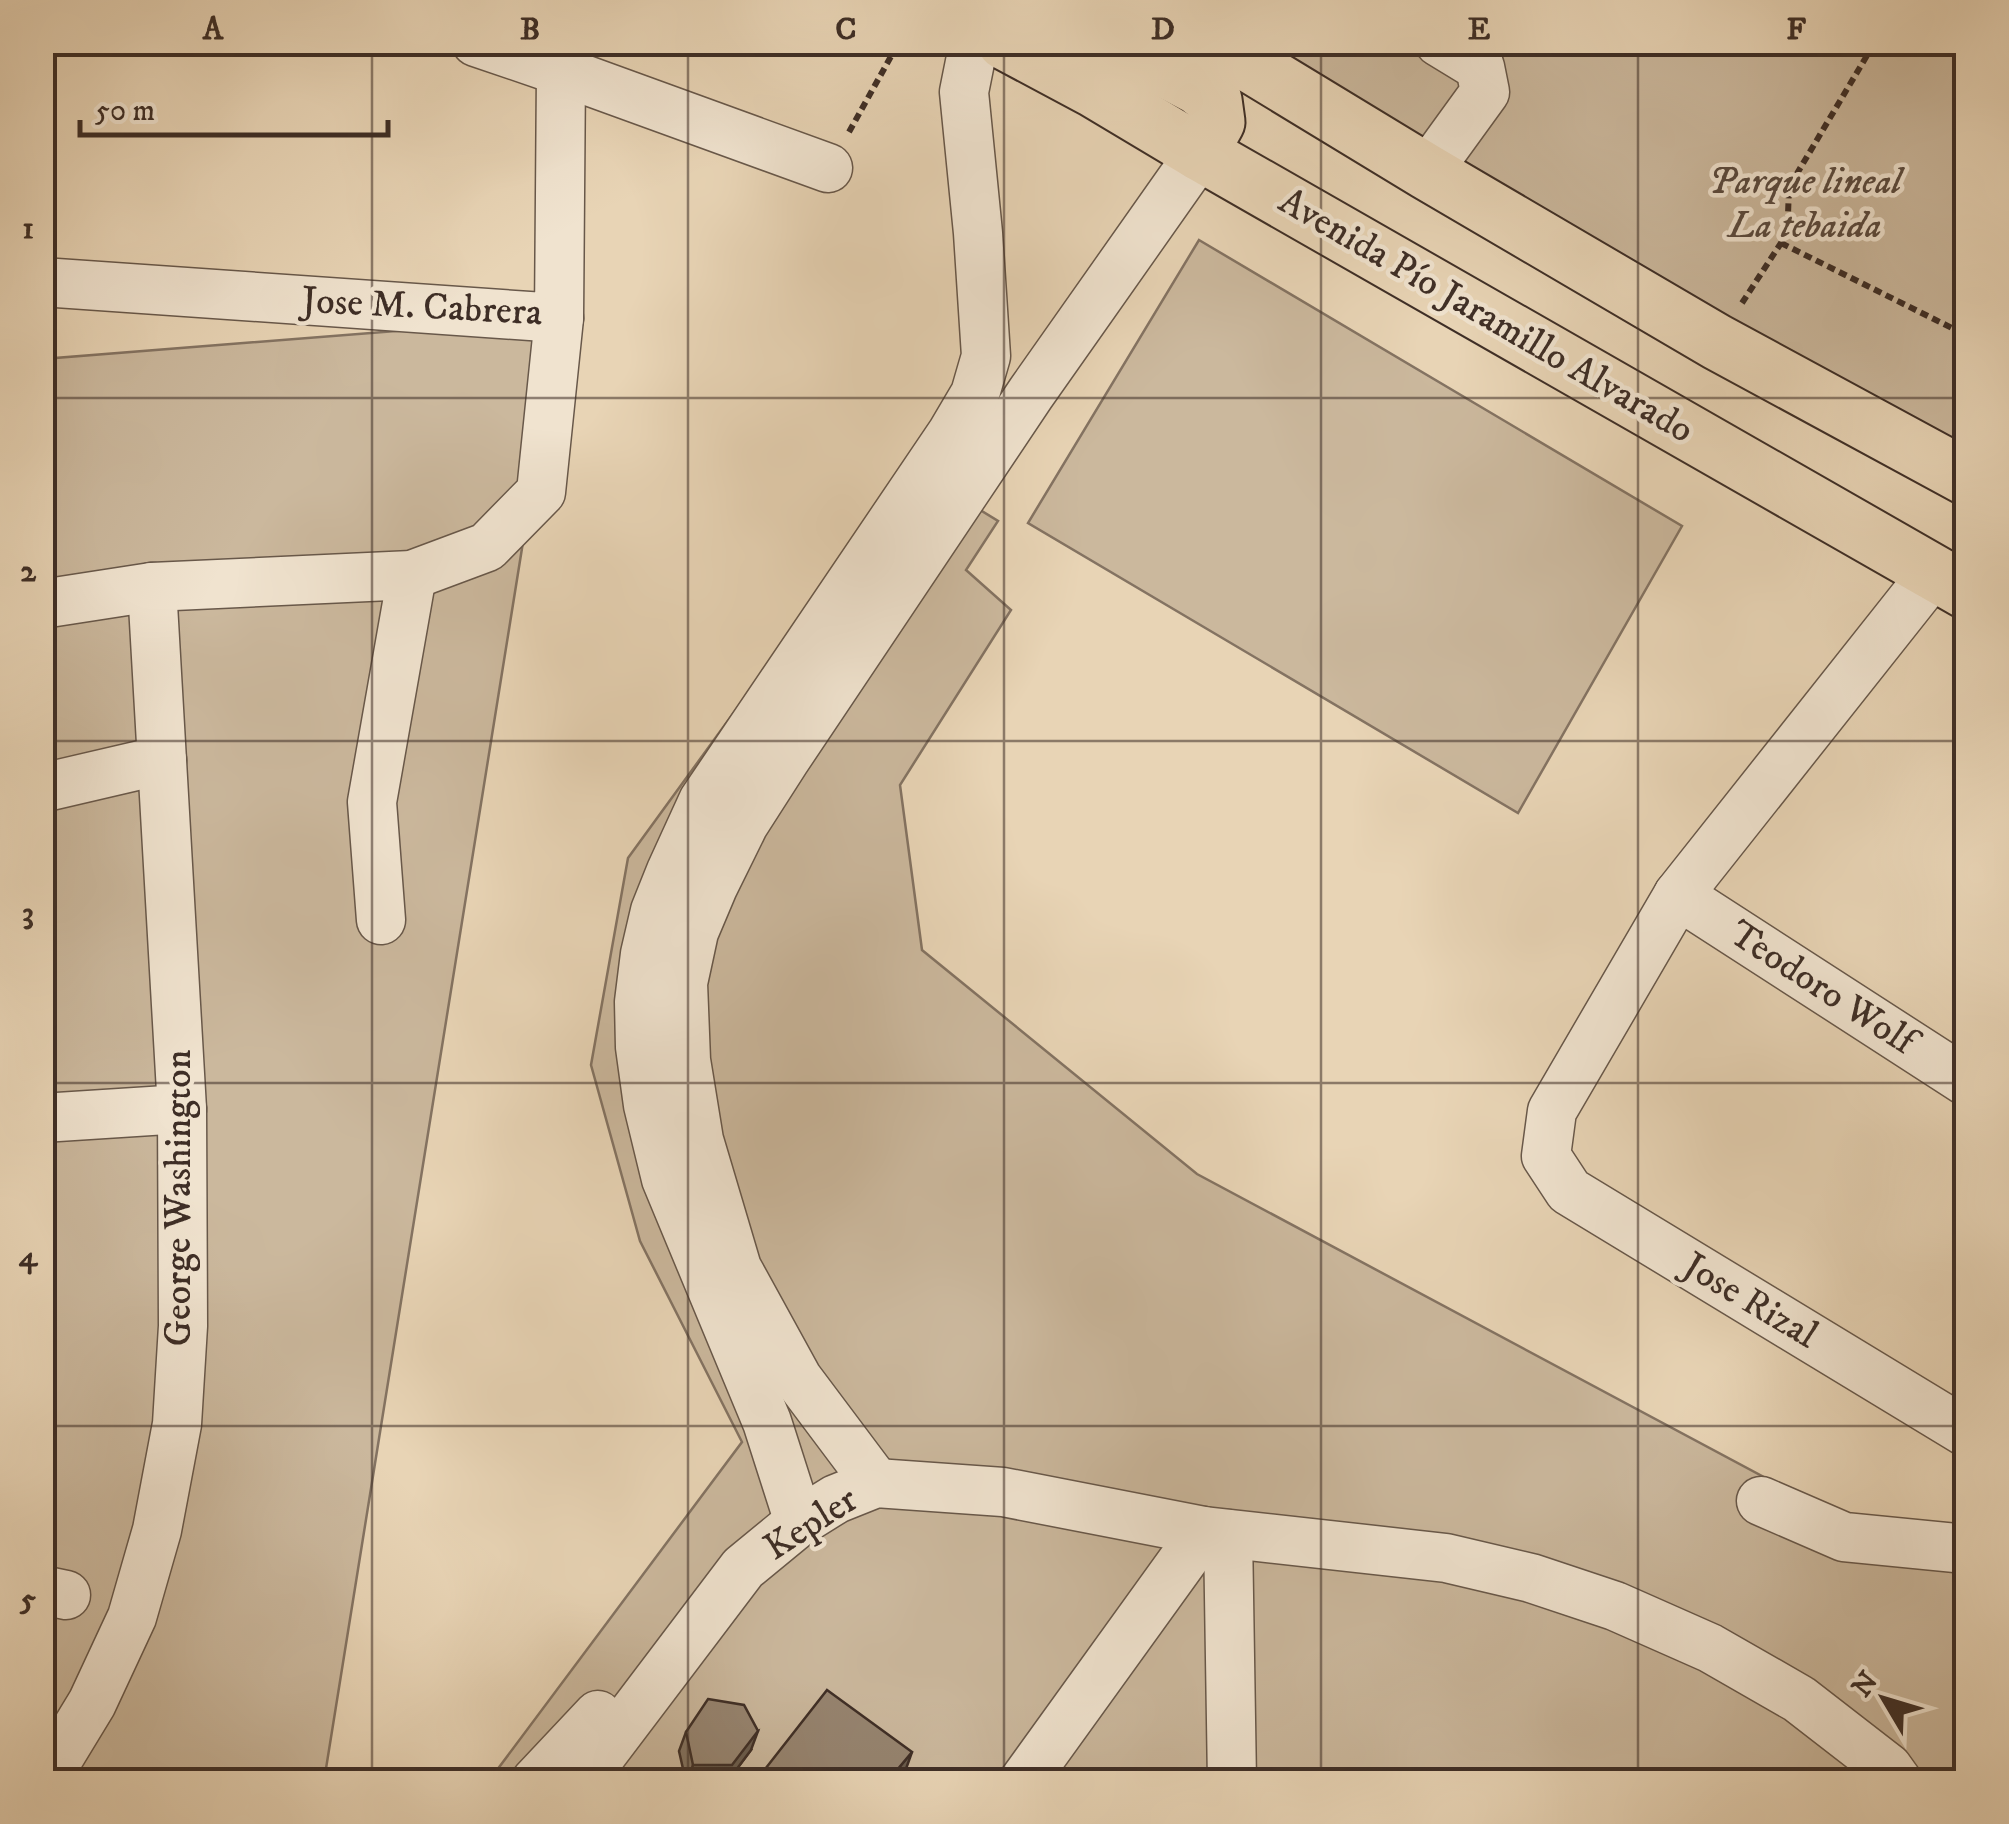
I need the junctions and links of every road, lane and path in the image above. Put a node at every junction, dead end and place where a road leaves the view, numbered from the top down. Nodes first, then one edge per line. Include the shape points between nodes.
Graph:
1 (476, 42) edge
2 (899, 42) edge
3 (974, 42) edge
4 (1005, 42) edge
5 (1113, 42) edge
6 (1214, 42) edge
7 (1439, 42) edge
8 (1875, 42) edge
9 (561, 71) junction
10 (1200, 153) junction
11 (828, 168) joint
12 (1427, 172) junction
13 (1781, 243) junction
14 (42, 282) edge
15 (559, 318) junction
16 (1966, 335) edge
17 (1717, 342) junction
18 (986, 356) junction
19 (1031, 393) junction
20 (1966, 477) edge
21 (412, 575) junction
22 (1950, 582) edge
23 (152, 587) junction
24 (42, 604) edge
25 (162, 760) junction
26 (42, 788) edge
27 (1678, 895) junction
28 (381, 920) dead end
29 (1966, 1081) edge
30 (182, 1109) junction
31 (42, 1118) edge
32 (1966, 1432) edge
33 (876, 1483) junction
34 (1761, 1501) dead end
35 (799, 1522) junction
36 (1216, 1532) junction
37 (1966, 1549) edge
38 (571, 1775) edge
39 (44, 1782) edge
40 (1024, 1782) edge
41 (1232, 1782) edge
42 (1898, 1782) edge

1 - 9 street
2 - 11 path
3 - 18 street via 964,92
4 - 10 main road, Avenida Pío Jaramillo Alvarado
5 - 10 main road via 1214,100 1217,122
6 - 12 main road
7 - 12 street via 1480,68 1485,92
8 - 13 path via 1790,186
9 - 11 street
9 - 15 street, Jose M. Cabrera
10 - 19 street
10 - 22 main road, Avenida Pío Jaramillo Alvarado
12 - 17 main road
13 - 16 path
13 - 17 path
14 - 15 street, Jose M. Cabrera
15 - 21 street via 541,492 487,547
17 - 20 main road
18 - 19 street via 994,376 1013,392
18 - 35 street via 975,394 952,433 703,801 670,871 645,954 640,1047 666,1180 767,1422
19 - 33 street via 744,824 694,932 682,983 699,1140 737,1268 798,1380
21 - 23 street
21 - 28 street via 372,802
22 - 27 street
23 - 24 street
23 - 25 street, George Washington
25 - 26 street
25 - 30 street, George Washington
27 - 29 street, Teodoro Wolf
27 - 32 street, Jose Rizal via 1552,1112 1546,1156 1569,1191
30 - 31 street
30 - 39 street, George Washington via 183,1326 177,1424 157,1530 132,1617 92,1703
33 - 35 street, Kepler
33 - 36 street, Kepler via 1002,1492
34 - 37 street via 1844,1537
35 - 38 street, Kepler via 744,1568
36 - 40 street
36 - 41 street
36 - 42 street, Kepler via 1446,1558 1615,1606 1710,1648 1799,1699

